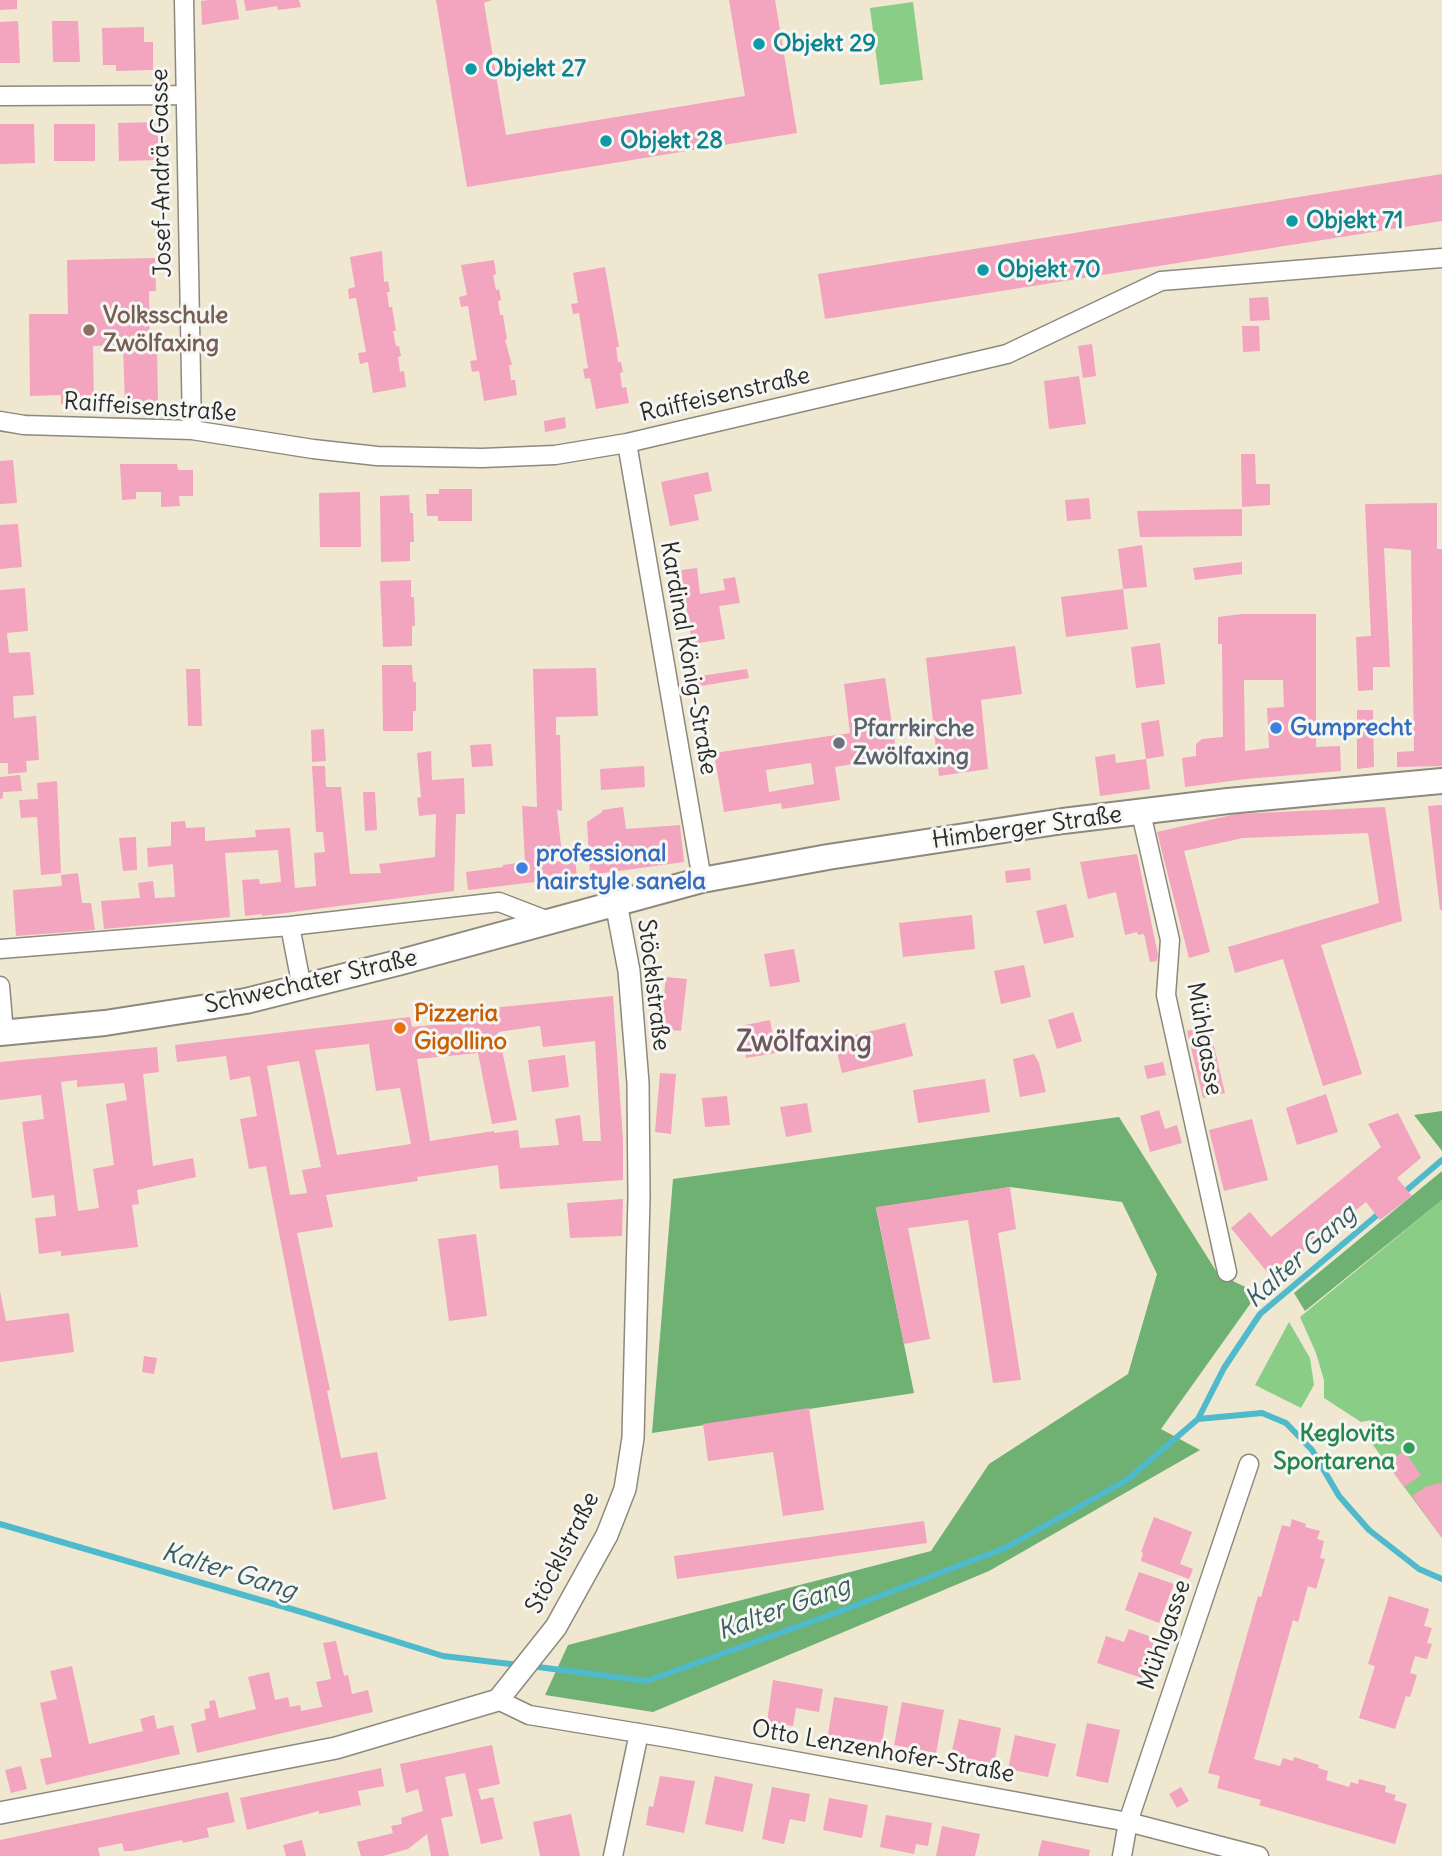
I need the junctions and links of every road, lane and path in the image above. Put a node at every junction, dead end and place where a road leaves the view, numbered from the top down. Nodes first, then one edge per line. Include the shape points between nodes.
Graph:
1 (184, 0) edge
2 (185, 95) junction
3 (0, 96) edge
4 (1442, 258) edge
5 (0, 421) edge
6 (192, 430) junction
7 (627, 443) junction
8 (1442, 781) edge
9 (1141, 813) junction
10 (702, 880) junction
11 (616, 903) junction
12 (551, 922) junction
13 (290, 926) junction
14 (0, 949) edge
15 (0, 986) edge
16 (302, 988) junction
17 (2, 1033) edge
18 (1227, 1272) dead end
19 (1249, 1464) dead end
20 (498, 1700) junction
21 (639, 1733) junction
22 (0, 1813) edge
23 (1128, 1822) junction
24 (613, 1856) edge
25 (1122, 1856) edge
26 (1259, 1856) edge

1 - 2 street, Josef-Andrä-Gasse
2 - 3 street
2 - 6 street, Josef-Andrä-Gasse
4 - 7 street, Raiffeisenstraße via 1161,281 1007,354
5 - 6 street, Raiffeisenstraße
6 - 7 street, Raiffeisenstraße via 377,456 555,455
7 - 10 street, Kardinal König-Straße
8 - 9 main road, Himberger Straße
9 - 10 main road, Himberger Straße via 1063,821
9 - 18 street, Mühlgasse via 1170,940 1166,995
10 - 11 main road, Himberger Straße
11 - 12 main road, Schwechater Straße
11 - 20 street, Stöcklstraße via 629,971 638,1083 633,1438 625,1489 607,1535 556,1627
12 - 13 street via 499,902
12 - 16 main road, Schwechater Straße
13 - 14 street
13 - 16 street
15 - 17 street
16 - 17 main road, Schwechater Straße via 105,1023
19 - 23 street, Mühlgasse
20 - 21 street, Otto Lenzenhofer-Straße via 529,1715
20 - 22 street via 336,1748
21 - 23 street, Otto Lenzenhofer-Straße
21 - 24 street
23 - 25 street, Mühlgasse
23 - 26 street, Otto Lenzenhofer-Straße

